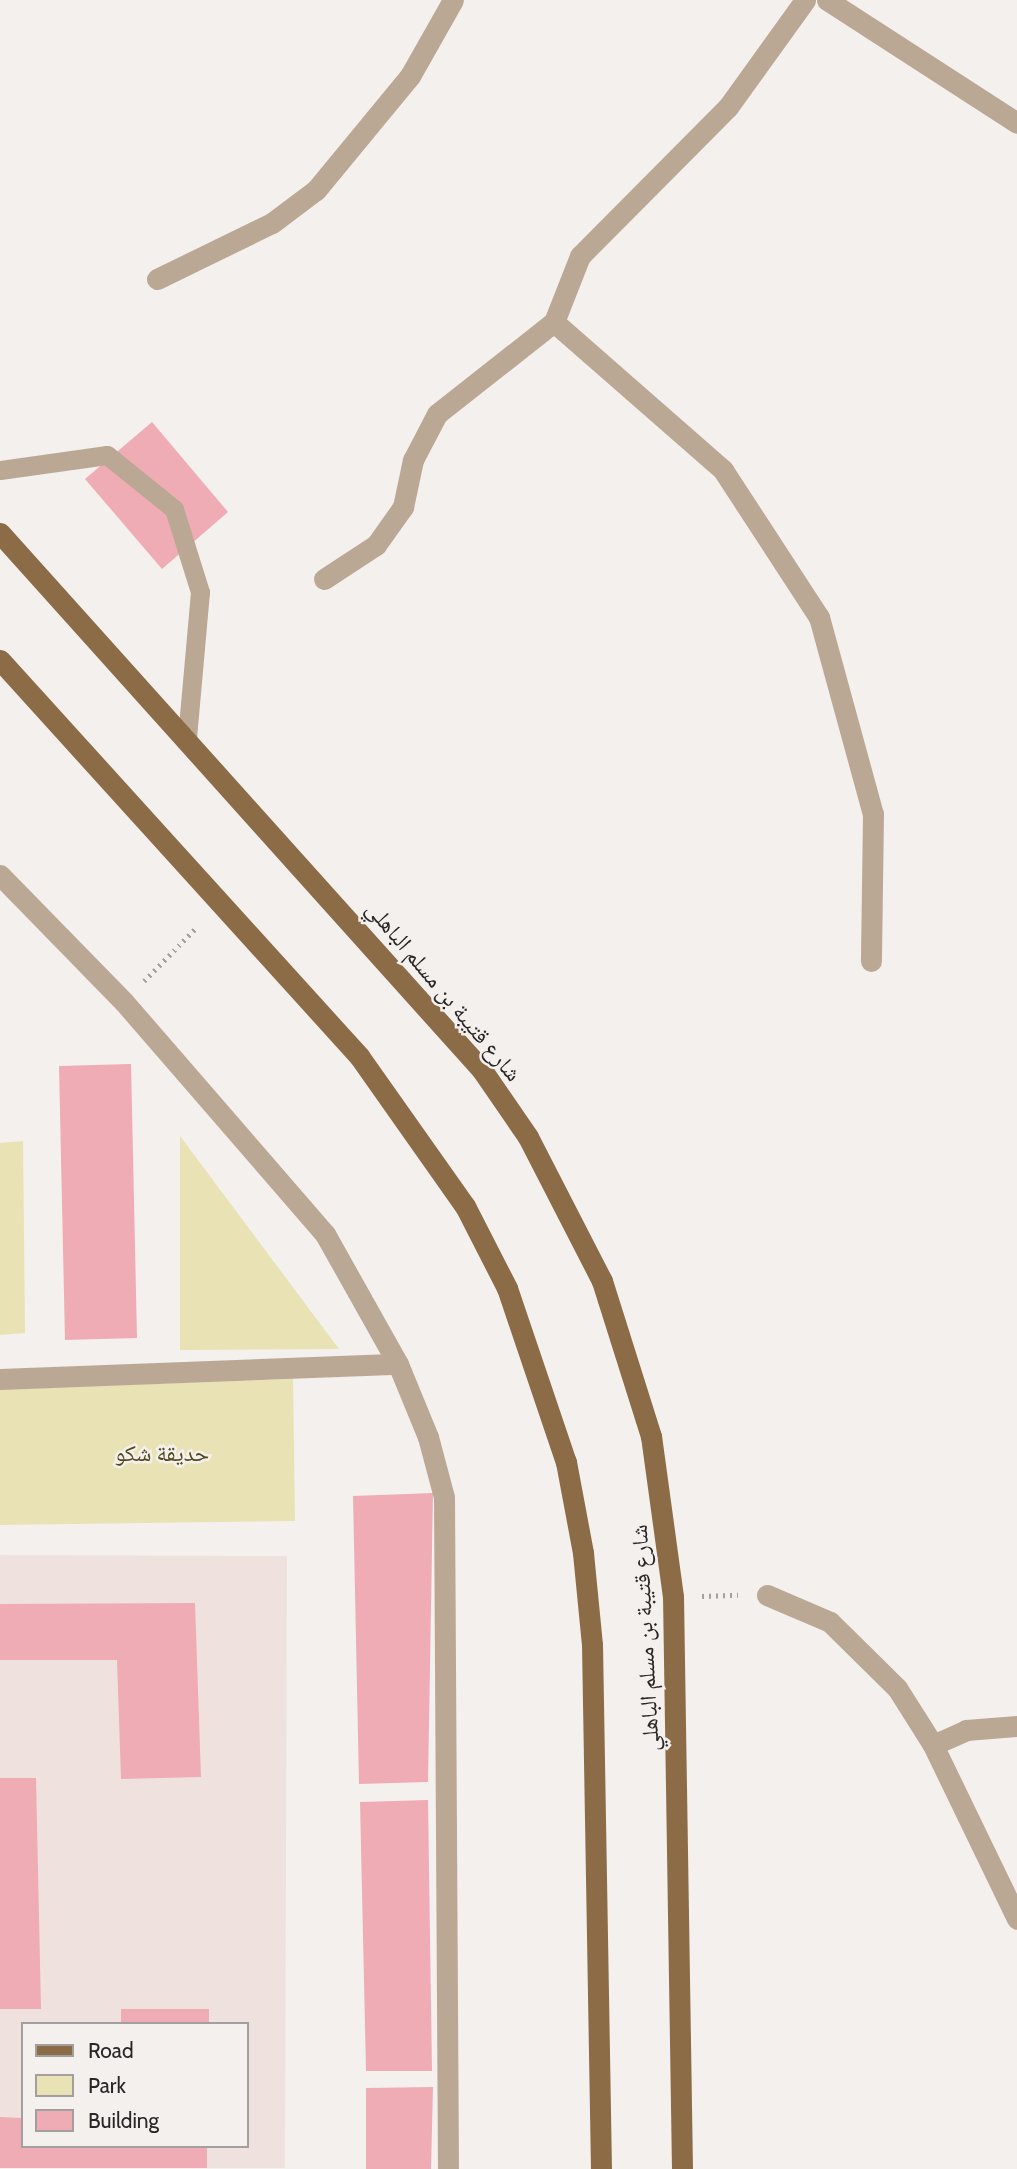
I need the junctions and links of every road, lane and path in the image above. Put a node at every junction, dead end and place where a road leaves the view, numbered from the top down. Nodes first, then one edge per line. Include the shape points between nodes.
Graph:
1 (453, 0) edge
2 (805, 0) edge
3 (827, 0) edge
4 (1017, 123) edge
5 (157, 279) dead end
6 (554, 322) junction
7 (0, 470) edge
8 (0, 533) edge
9 (324, 579) dead end
10 (0, 660) edge
11 (187, 739) junction
12 (0, 875) edge
13 (195, 929) dead end
14 (871, 961) dead end
15 (124, 1002) junction
16 (398, 1364) junction
17 (0, 1379) edge
18 (767, 1595) joint
19 (673, 1596) junction
20 (1017, 1726) edge
21 (933, 1745) junction
22 (1017, 1919) edge
23 (448, 2169) edge
24 (601, 2169) edge
25 (682, 2169) edge

1 - 5 street via 410,76 316,190 272,223
2 - 6 street via 728,107 580,256
3 - 4 street
6 - 9 street via 437,414 414,460 403,507 376,545
6 - 14 street via 723,470 819,617 873,814
7 - 11 lane via 107,454 174,509 200,592
8 - 11 main road, شارع قتيبة بن مسلم الباهلي
10 - 24 main road via 359,1056 451,1184 507,1288 541,1374 583,1553 592,1644
11 - 19 main road, شارع قتيبة بن مسلم الباهلي via 431,1008 528,1137 602,1281 629,1357 653,1449
12 - 15 street
13 - 15 path
15 - 16 street via 325,1234
16 - 17 street
16 - 23 street via 444,1497
18 - 19 path
18 - 21 street via 830,1622 897,1688
19 - 25 main road, شارع قتيبة بن مسلم الباهلي
20 - 21 street via 966,1730
21 - 22 street

